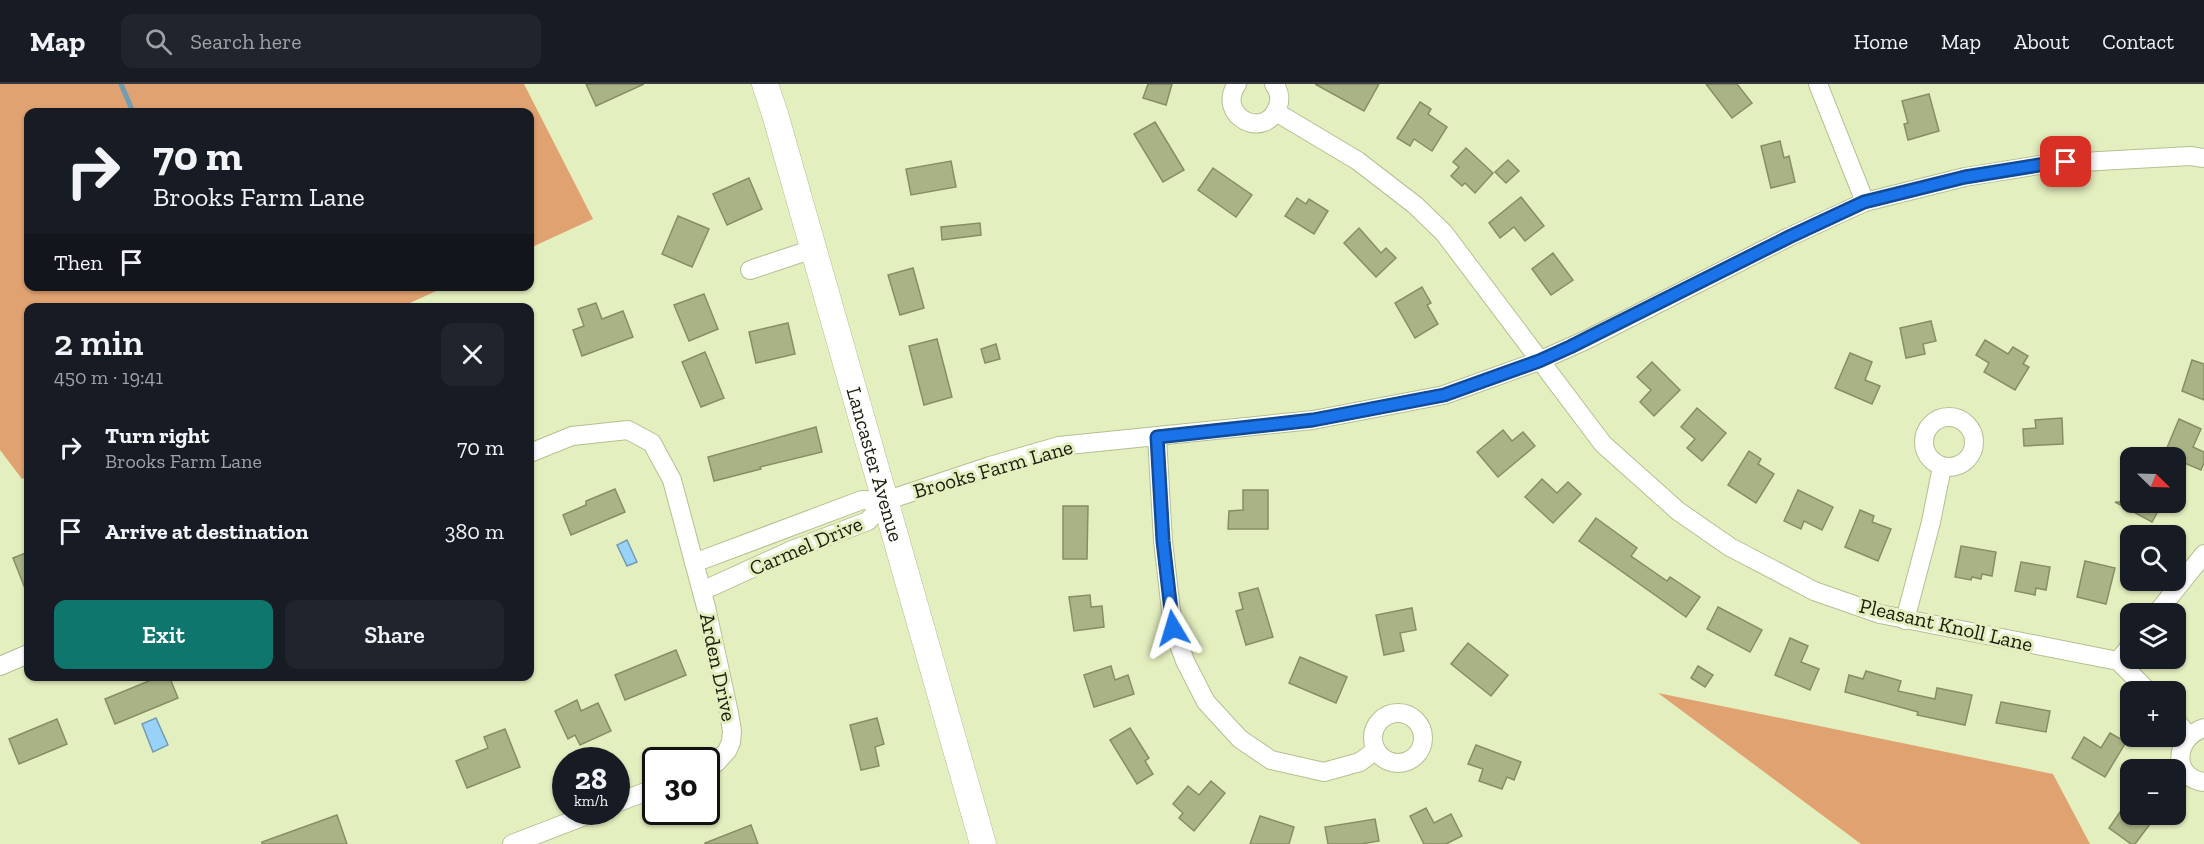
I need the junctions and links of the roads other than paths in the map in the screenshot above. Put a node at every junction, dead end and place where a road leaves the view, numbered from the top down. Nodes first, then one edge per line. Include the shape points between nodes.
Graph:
1 (765, 84) edge
2 (1237, 84) edge
3 (1274, 84) edge
4 (1818, 84) edge
5 (1276, 112) junction
6 (2204, 158) edge
7 (1864, 202) junction
8 (813, 249) junction
9 (750, 270) dead end
10 (1539, 361) junction
11 (1157, 437) junction
12 (534, 451) edge
13 (1942, 467) dead end
14 (885, 501) junction
15 (2204, 554) edge
16 (694, 563) junction
17 (702, 591) junction
18 (2165, 603) edge
19 (1905, 620) junction
20 (24, 656) edge
21 (2120, 658) edge
22 (2118, 661) junction
23 (0, 666) edge
24 (2138, 681) edge
25 (2196, 732) edge
26 (1376, 750) dead end
27 (720, 759) edge
28 (2204, 782) edge
29 (561, 825) edge
30 (512, 844) edge
31 (983, 844) edge

1 - 8 main road, Lancaster Avenue
2 - 5 street via 1231,103 1239,117 1260,123
3 - 5 street via 1280,102
4 - 7 street
5 - 10 street, Pleasant Knoll Lane via 1358,161 1422,212 1444,233
6 - 7 street, Brooks Farm Lane via 2045,164 1965,177
7 - 10 street, Brooks Farm Lane
8 - 9 street
8 - 14 main road, Lancaster Avenue
10 - 11 street, Brooks Farm Lane via 1444,395 1313,420
10 - 19 street, Pleasant Knoll Lane via 1603,444 1678,511 1730,547 1814,591
11 - 14 street, Brooks Farm Lane via 1059,447
11 - 26 street via 1173,628 1206,702 1240,739 1271,760 1324,772 1360,762
12 - 16 street, Arden Drive via 572,436 628,430 652,443 672,480
13 - 19 street
14 - 16 street, Carmel Drive via 862,501
14 - 17 street, Carmel Drive via 868,522 792,550
14 - 31 main road, Lancaster Avenue
15 - 18 street
16 - 17 street, Arden Drive
17 - 27 street, Arden Drive via 732,731 728,751
19 - 22 street, Pleasant Knoll Lane
20 - 23 street
21 - 22 street
22 - 24 street
25 - 28 street via 2183,743 2181,762 2191,777
29 - 30 street

